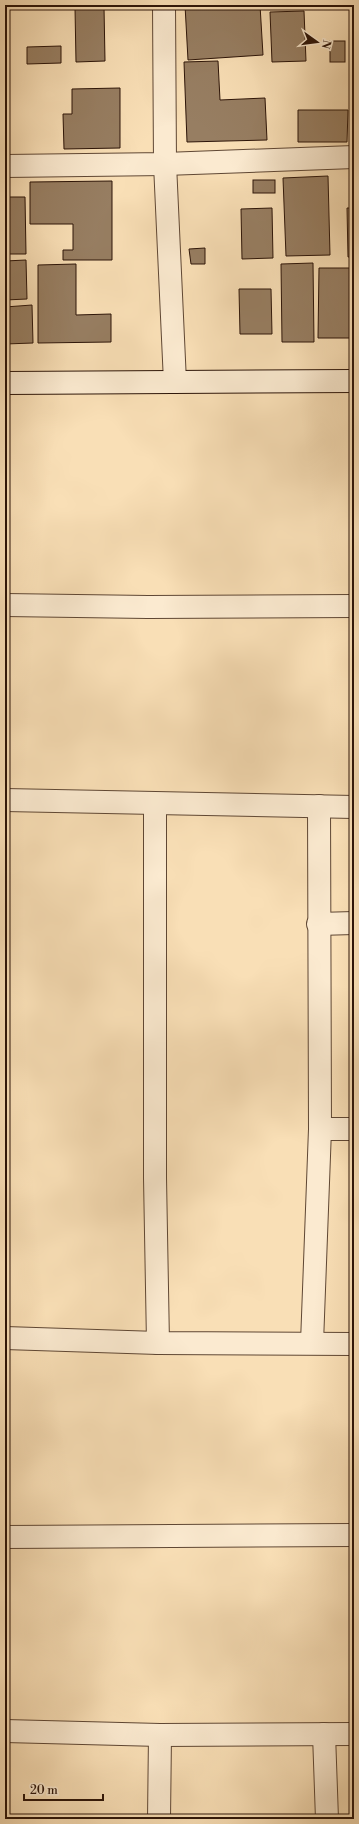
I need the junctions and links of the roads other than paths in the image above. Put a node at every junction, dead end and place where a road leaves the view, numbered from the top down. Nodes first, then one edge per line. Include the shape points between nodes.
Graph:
1 (164, 5) edge
2 (354, 157) edge
3 (165, 164) junction
4 (5, 166) edge
5 (354, 381) edge
6 (5, 382) edge
7 (175, 382) junction
8 (5, 605) edge
9 (354, 606) edge
10 (5, 800) edge
11 (155, 804) junction
12 (319, 806) junction
13 (354, 807) edge
14 (354, 923) edge
15 (318, 924) junction
16 (320, 1129) junction
17 (354, 1129) edge
18 (5, 1338) edge
19 (158, 1343) junction
20 (312, 1343) junction
21 (354, 1344) edge
22 (354, 1535) edge
23 (5, 1537) edge
24 (5, 1730) edge
25 (324, 1734) junction
26 (354, 1734) edge
27 (160, 1735) junction
28 (160, 1819) edge
29 (327, 1819) edge

1 - 3 street
2 - 3 street
3 - 4 street
3 - 7 street
5 - 7 street
6 - 7 street
8 - 9 street
10 - 11 street
11 - 12 street
11 - 19 street via 155,1178
12 - 13 street
12 - 15 street
14 - 15 street
15 - 16 street
16 - 17 street
16 - 20 street
18 - 19 street
19 - 20 street
20 - 21 street
22 - 23 street
24 - 27 street
25 - 26 street
25 - 27 street
25 - 29 street
27 - 28 street

